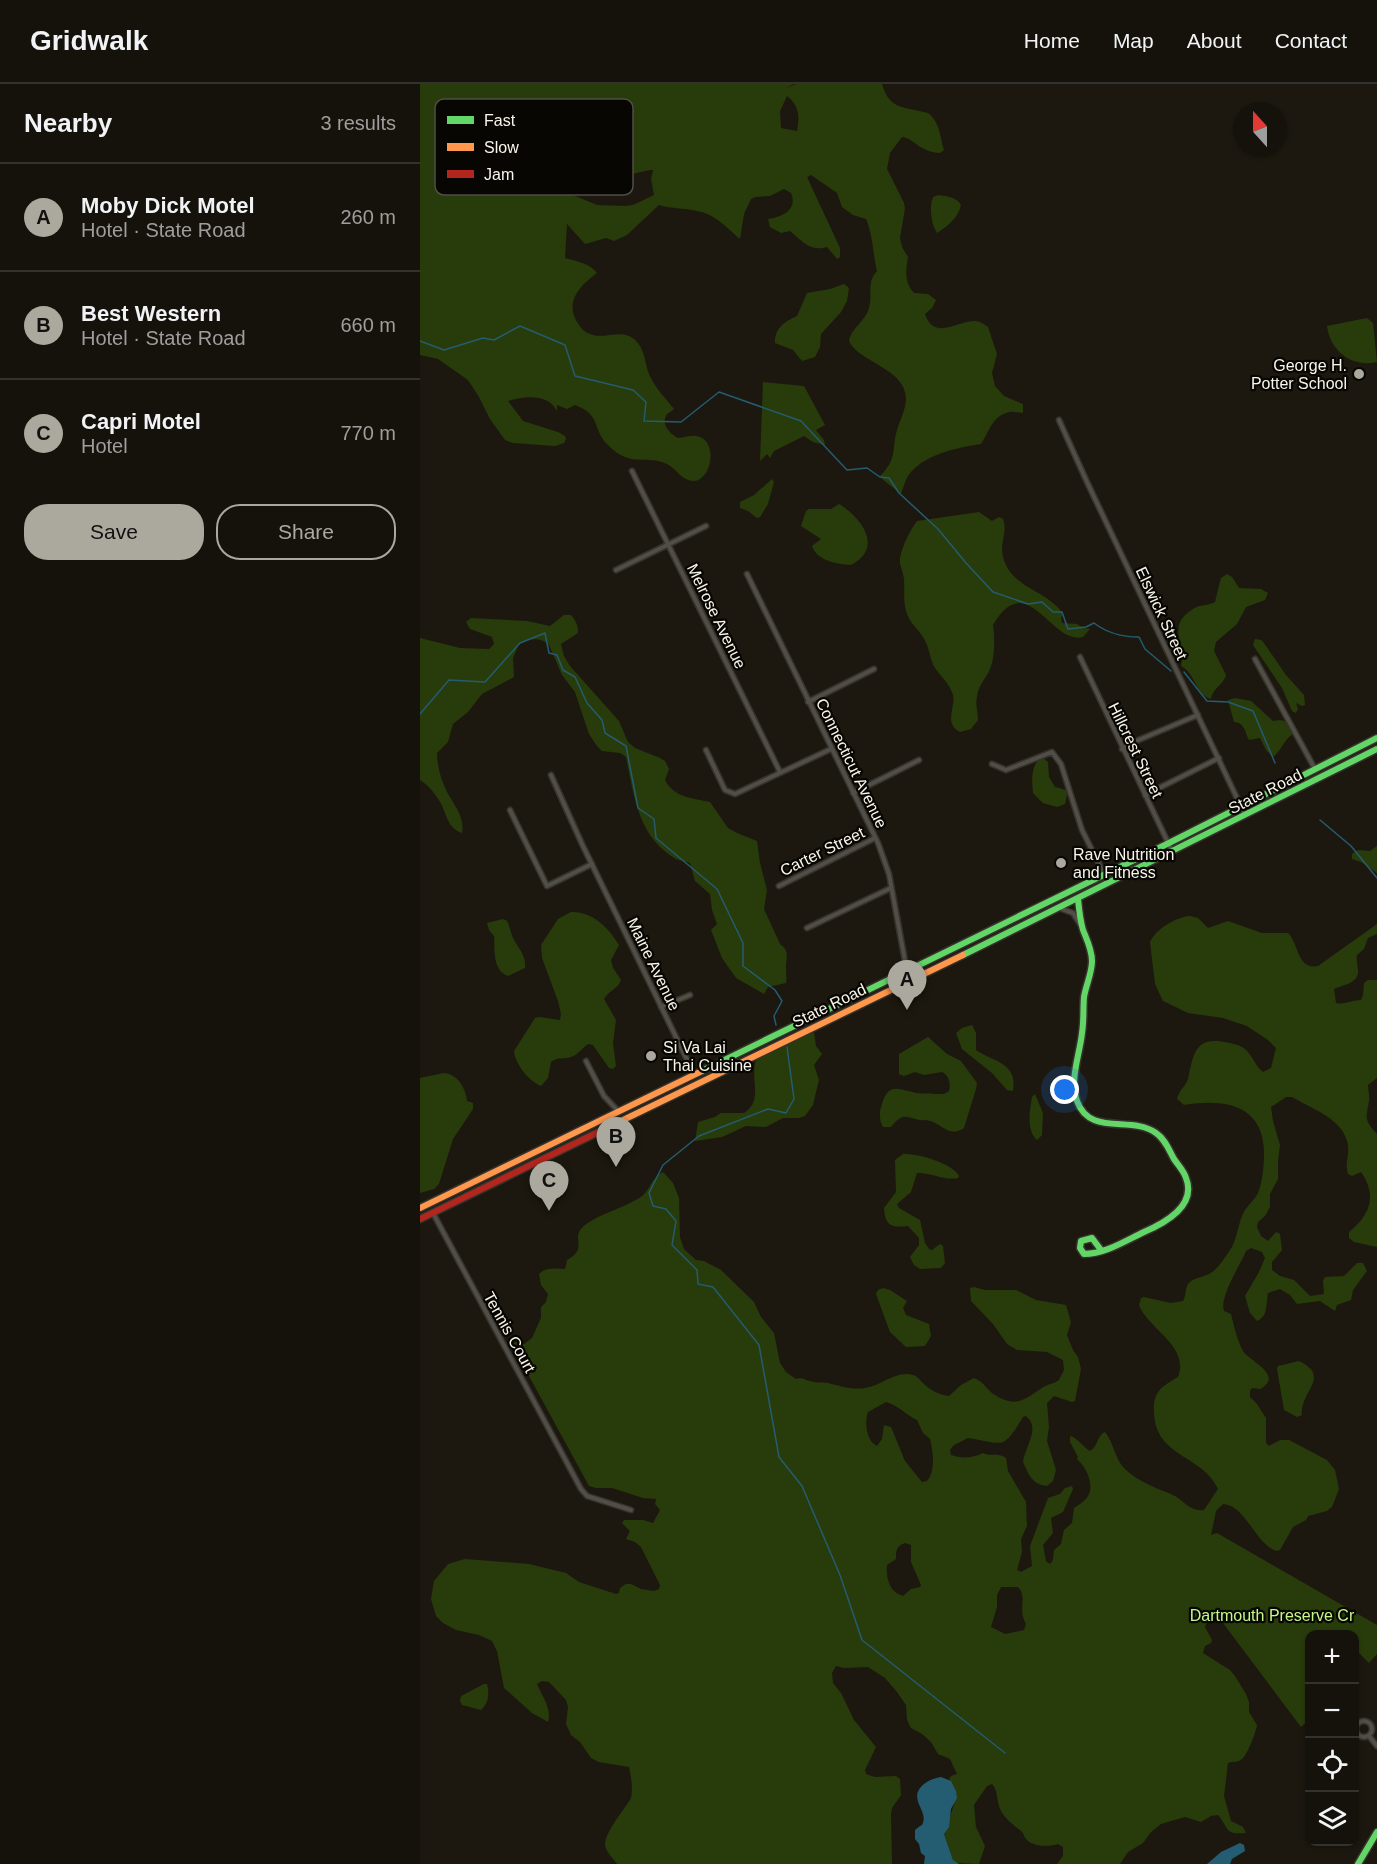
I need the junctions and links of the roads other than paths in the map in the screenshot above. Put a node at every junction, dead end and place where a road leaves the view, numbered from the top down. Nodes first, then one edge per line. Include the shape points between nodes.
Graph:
1 (1059, 420) dead end
2 (632, 471) dead end
3 (706, 526) dead end
4 (669, 545) junction
5 (616, 570) dead end
6 (747, 574) dead end
7 (1080, 657) dead end
8 (1255, 659) dead end
9 (874, 669) dead end
10 (808, 702) junction
11 (1198, 715) junction
12 (1377, 738) edge
13 (831, 749) junction
14 (1122, 749) junction
15 (1377, 749) edge
16 (706, 750) dead end
17 (1219, 759) junction
18 (919, 760) dead end
19 (992, 765) dead end
20 (1316, 770) junction
21 (780, 772) junction
22 (551, 775) dead end
23 (853, 793) junction
24 (1145, 795) junction
25 (1241, 807) junction
26 (510, 810) dead end
27 (1246, 816) junction
28 (875, 838) junction
29 (1169, 843) junction
30 (1172, 852) junction
31 (592, 864) junction
32 (1104, 874) junction
33 (779, 886) dead end
34 (891, 888) junction
35 (1078, 899) junction
36 (1055, 910) junction
37 (1026, 912) junction
38 (1032, 921) junction
39 (807, 928) dead end
40 (1083, 928) junction
41 (907, 971) junction
42 (910, 980) junction
43 (690, 995) dead end
44 (662, 1007) junction
45 (586, 1060) dead end
46 (694, 1074) junction
47 (618, 1111) junction
48 (539, 1150) junction
49 (543, 1159) junction
50 (447, 1194) junction
51 (452, 1204) junction
52 (420, 1208) edge
53 (433, 1213) junction
54 (420, 1219) edge
55 (1101, 1250) dead end
56 (632, 1510) dead end
57 (1369, 1736) junction
58 (1377, 1746) edge
59 (1377, 1832) edge
60 (1358, 1864) edge

1 - 11 street, Elswick Street
2 - 4 street, Melrose Avenue
3 - 4 street
4 - 5 street
4 - 21 street, Melrose Avenue
6 - 10 street, Connecticut Avenue
7 - 14 street, Hillcrest Street
8 - 20 street
9 - 10 street
10 - 13 street, Connecticut Avenue
11 - 14 street
11 - 17 street, Elswick Street
12 - 20 main road, State Road
13 - 21 street
13 - 23 street, Connecticut Avenue
14 - 24 street, Hillcrest Street
15 - 27 main road, State Road
16 - 21 street via 722,786 731,793
17 - 24 street
17 - 25 street, Elswick Street
18 - 23 street
19 - 32 street via 1006,770 1052,752 1061,764 1082,830
20 - 25 main road, State Road
22 - 31 street, Maine Avenue
23 - 28 street, Connecticut Avenue
24 - 29 street, Hillcrest Street
25 - 27 street, Elswick Street
25 - 29 main road, State Road
26 - 31 street via 547,886
27 - 30 main road, State Road
28 - 33 street, Carter Street
28 - 34 street, Connecticut Avenue
29 - 30 street, Hillcrest Street
29 - 32 main road, State Road
30 - 35 main road, State Road
31 - 44 street, Maine Avenue
32 - 37 main road, State Road
34 - 39 street
34 - 41 street, Connecticut Avenue
35 - 36 main road, State Road
35 - 40 main road
36 - 38 main road, State Road
36 - 40 street via 1065,908 1073,913
37 - 38 street
37 - 41 main road, State Road
38 - 42 main road, State Road
40 - 55 main road via 1093,963 1084,999 1075,1081 1080,1110 1088,1119 1146,1127 1156,1132 1188,1180 1189,1194 1169,1220
41 - 42 street, Connecticut Avenue
41 - 46 main road, State Road
42 - 49 main road, State Road
43 - 44 street
44 - 46 street, Maine Avenue
45 - 47 street via 604,1096
46 - 47 main road, State Road
47 - 48 main road, State Road
48 - 49 street
48 - 50 main road, State Road
49 - 51 main road, State Road
50 - 51 street
50 - 52 main road, State Road
51 - 53 main road, State Road
53 - 54 main road, State Road
53 - 56 street, Tennis Court via 587,1496
57 - 57 street via 1371,1725 1360,1721 1357,1733
57 - 58 street
59 - 60 main road

